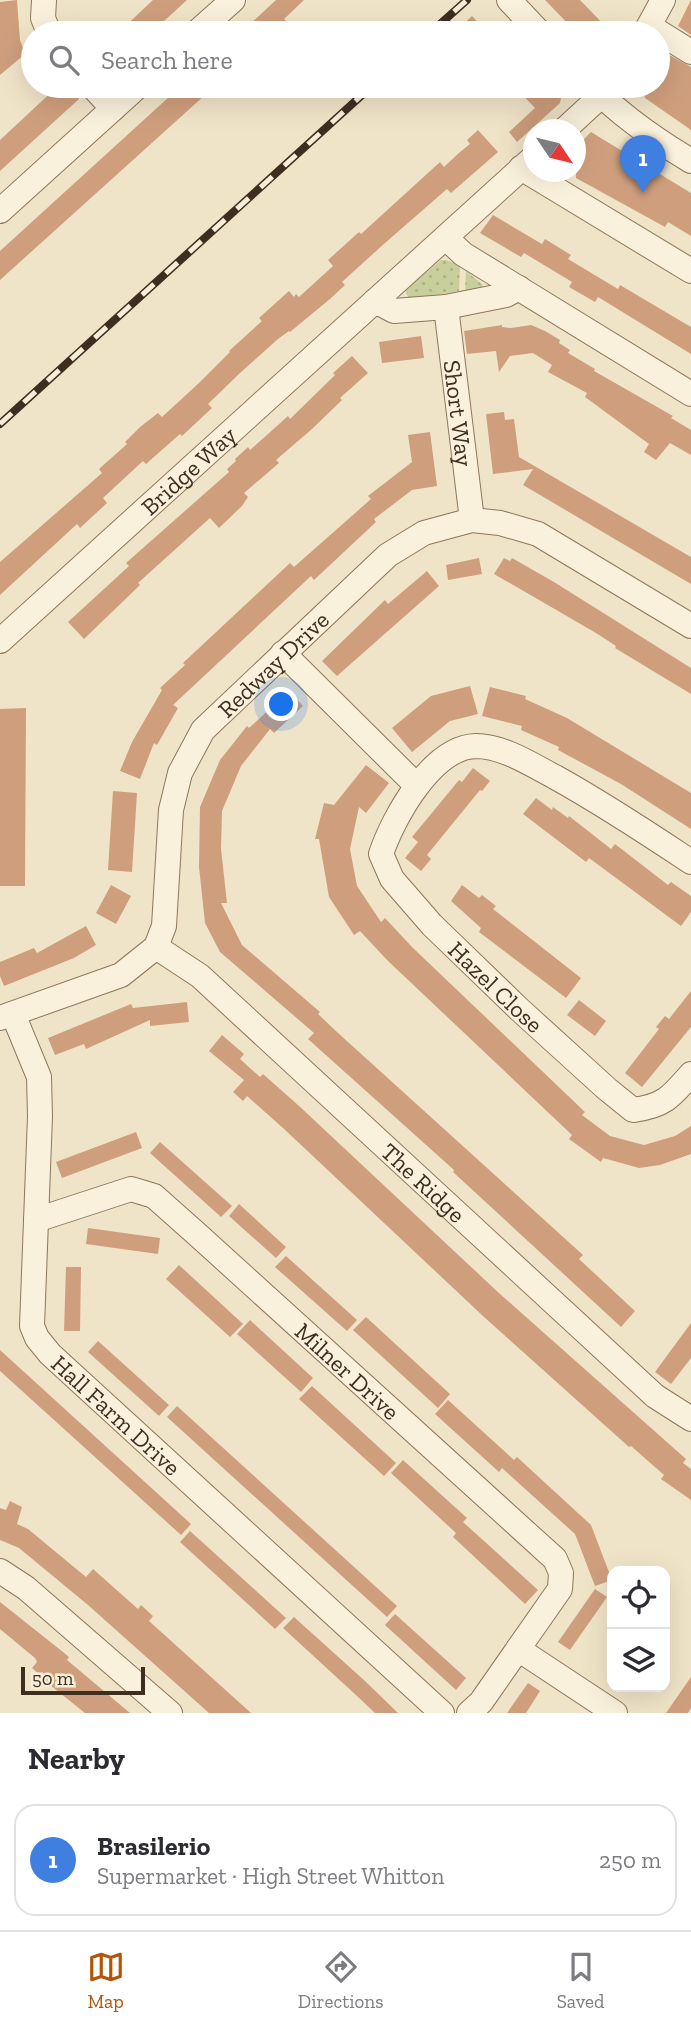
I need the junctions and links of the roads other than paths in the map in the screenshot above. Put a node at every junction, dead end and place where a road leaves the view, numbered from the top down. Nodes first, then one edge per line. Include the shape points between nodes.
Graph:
1 (44, 0) edge
2 (233, 0) edge
3 (509, 0) edge
4 (663, 0) edge
5 (44, 21) edge
6 (210, 21) edge
7 (529, 21) edge
8 (652, 21) edge
9 (670, 42) edge
10 (691, 52) edge
11 (103, 98) edge
12 (124, 98) edge
13 (599, 98) edge
14 (613, 98) edge
15 (113, 108) junction
16 (576, 119) edge
17 (691, 161) edge
18 (523, 167) edge
19 (556, 182) edge
20 (0, 211) edge
21 (446, 238) junction
22 (691, 271) edge
23 (519, 288) junction
24 (375, 301) junction
25 (446, 307) junction
26 (691, 394) edge
27 (472, 520) junction
28 (691, 625) edge
29 (0, 640) edge
30 (283, 653) junction
31 (416, 785) junction
32 (691, 862) edge
33 (156, 947) junction
34 (7, 1016) edge
35 (691, 1074) edge
36 (36, 1220) junction
37 (689, 1412) edge
38 (0, 1571) edge
39 (518, 1649) junction
40 (170, 1713) edge
41 (442, 1713) edge
42 (469, 1713) edge
43 (615, 1713) edge

1 - 5 street
2 - 6 street
3 - 7 street
4 - 8 street
9 - 10 street
11 - 15 street
12 - 15 street
13 - 16 street
14 - 17 street
15 - 20 street
18 - 21 street, Bridge Way
19 - 22 street
21 - 23 street
21 - 24 street, Bridge Way
23 - 25 street
23 - 26 street
24 - 25 street via 394,311
24 - 29 street, Bridge Way
25 - 27 street, Short Way
27 - 28 street, Redway Drive via 538,534
27 - 30 street, Redway Drive via 424,533 388,555
30 - 31 street
30 - 33 street, Redway Drive via 203,730 180,773 171,810 164,926
31 - 32 street, Hazel Close via 450,754 475,746 504,752 611,808
31 - 35 street, Hazel Close via 381,854 392,879 432,925 633,1110 653,1108 670,1099
33 - 34 street via 121,975
33 - 37 street, The Ridge via 200,976 655,1396
34 - 36 street, Hall Farm Drive via 39,1077
36 - 39 street, Milner Drive via 131,1189 154,1195 555,1559 561,1573 560,1588
36 - 41 street, Hall Farm Drive via 32,1326 50,1354
38 - 40 street via 26,1588
39 - 42 street
39 - 43 street

